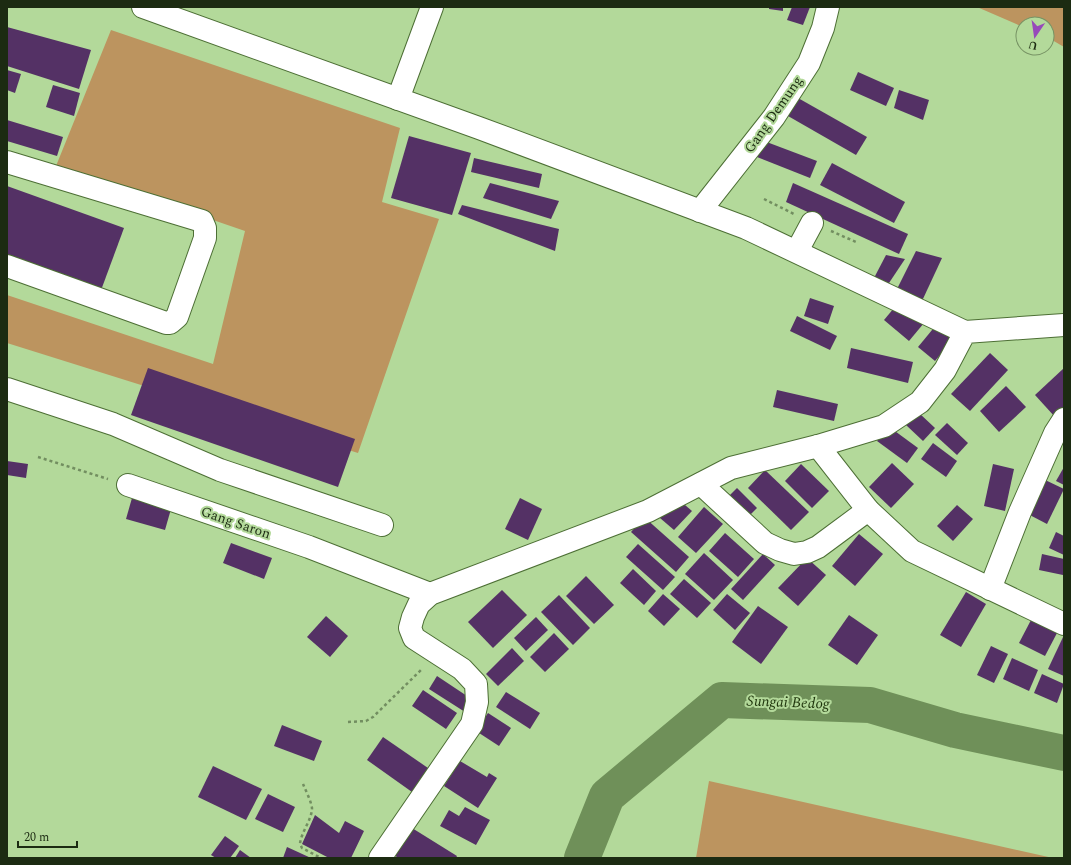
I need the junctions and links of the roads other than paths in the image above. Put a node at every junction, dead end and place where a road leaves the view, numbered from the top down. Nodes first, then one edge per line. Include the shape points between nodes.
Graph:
1 (143, 7) edge
2 (432, 7) edge
3 (828, 7) edge
4 (398, 99) junction
5 (7, 162) edge
6 (700, 211) junction
7 (812, 223) road end
8 (797, 251) junction
9 (7, 266) edge
10 (1061, 330) edge
11 (965, 332) junction
12 (7, 389) edge
13 (1064, 419) edge
14 (818, 446) junction
15 (701, 484) junction
16 (128, 485) road end
17 (868, 510) junction
18 (382, 525) dead end
19 (990, 589) junction
20 (430, 594) junction
21 (1064, 624) edge
22 (380, 858) edge

1 - 4 street
2 - 4 street
3 - 6 street, Gang Demung via 823,28 809,62 774,116
4 - 6 street
5 - 9 street via 202,222 206,232 177,317 170,323
6 - 8 street
7 - 8 street
8 - 11 street
10 - 11 street
11 - 14 street via 945,370 920,402 884,426
12 - 18 street via 113,424 220,470
13 - 19 street via 1055,433 1020,512
14 - 15 street via 731,468
14 - 17 street
15 - 17 street via 766,543 794,554 818,547
15 - 20 street via 648,511
16 - 20 street, Gang Saron via 309,547
17 - 19 street via 912,551
19 - 21 street
20 - 22 street via 419,604 412,617 410,628 414,638 462,669 476,684 477,702 472,724

